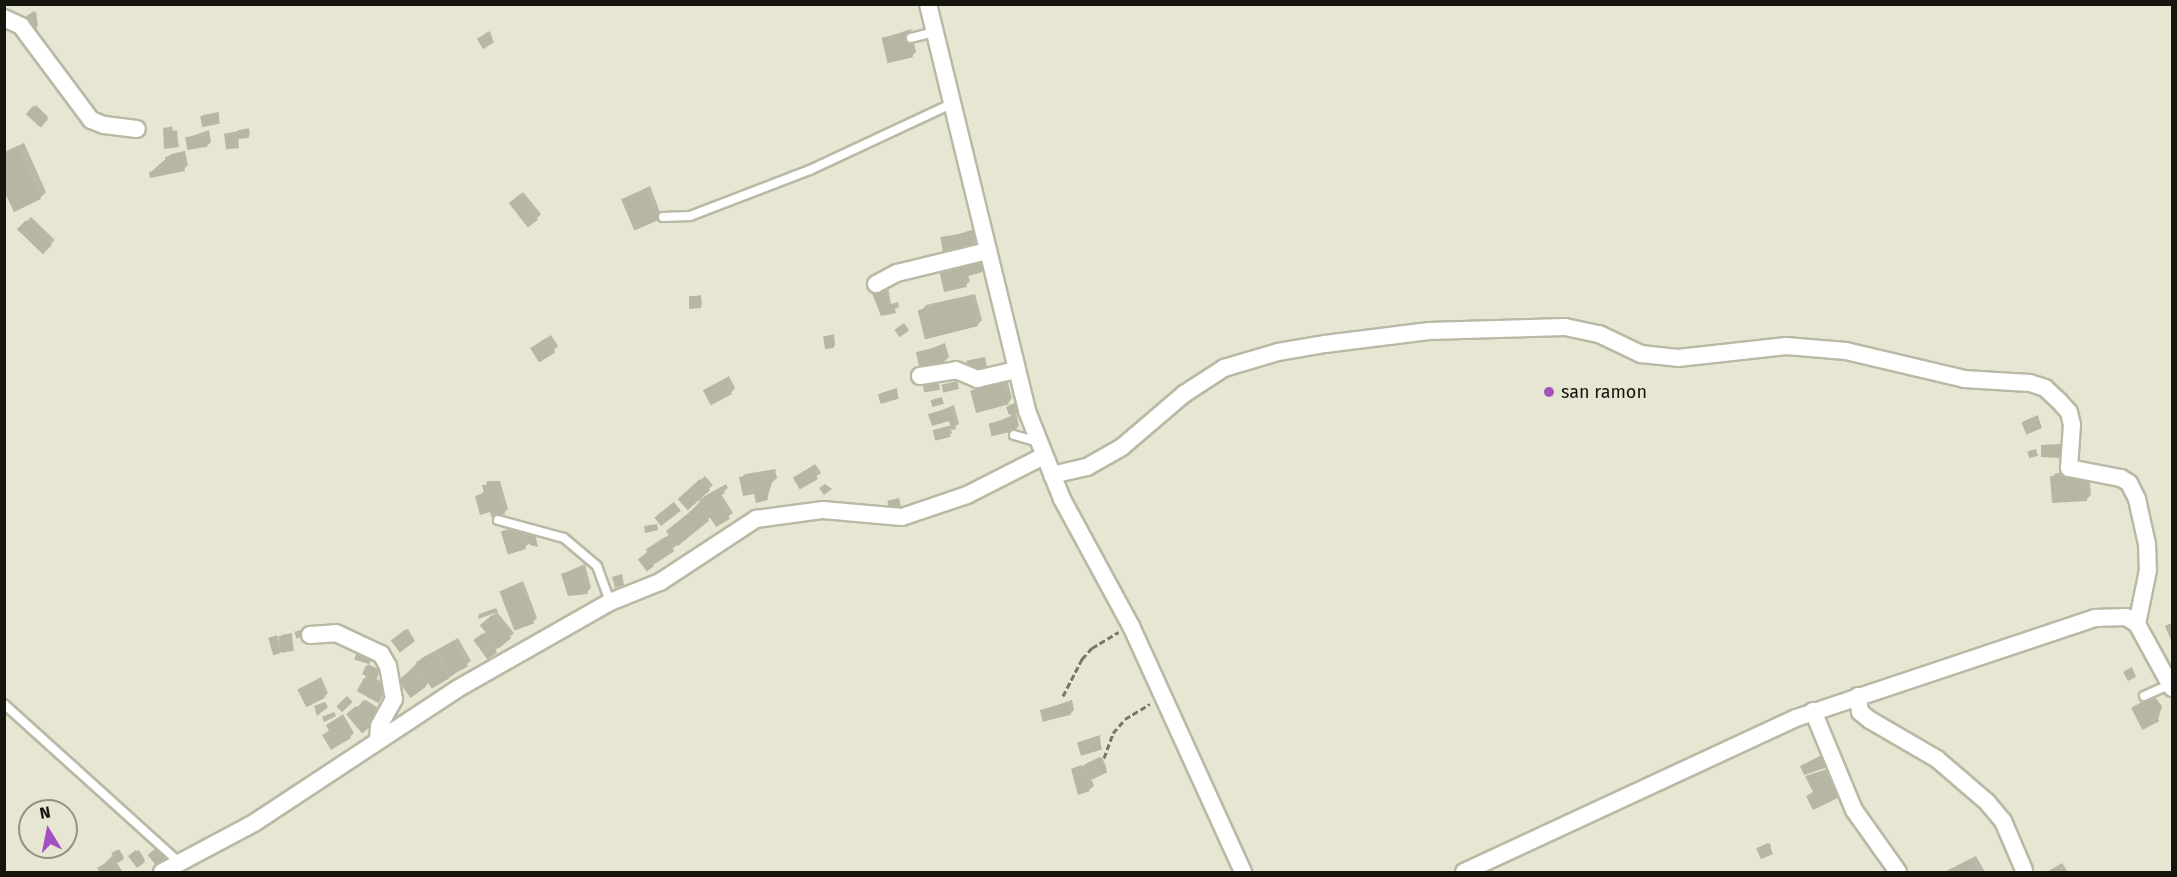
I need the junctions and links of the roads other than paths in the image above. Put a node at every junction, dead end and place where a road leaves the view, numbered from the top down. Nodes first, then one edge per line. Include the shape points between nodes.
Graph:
1 (928, 4) edge
2 (4, 18) edge
3 (935, 32) junction
4 (911, 38) dead end
5 (954, 103) junction
6 (137, 129) dead end
7 (663, 217) dead end
8 (987, 251) junction
9 (876, 284) dead end
10 (1016, 370) junction
11 (920, 376) dead end
12 (1014, 435) dead end
13 (1041, 449) junction
14 (1052, 475) junction
15 (498, 520) dead end
16 (610, 602) junction
17 (2137, 624) junction
18 (310, 635) dead end
19 (2171, 686) edge
20 (1858, 696) junction
21 (2144, 696) dead end
22 (4, 704) edge
23 (1813, 711) junction
24 (378, 741) junction
25 (180, 863) junction
26 (2024, 870) dead end
27 (162, 873) edge
28 (1243, 873) edge
29 (1464, 873) edge
30 (1898, 873) edge

1 - 3 street
2 - 6 street via 21,26 91,120
3 - 4 lane
3 - 5 street
5 - 7 lane via 810,170 690,216
5 - 8 street
8 - 9 street via 897,273
8 - 10 street
10 - 11 street via 977,379 957,370
10 - 13 street
12 - 13 lane
13 - 14 street
13 - 16 street via 1009,476 910,515 823,510 756,519 660,582
14 - 17 street via 1087,467 1122,447 1184,394 1224,368 1278,352 1325,344 1440,331 1565,327 1599,334 1641,354 1678,358 1726,356 1786,346 1846,351 1964,379 2030,383 2045,388 2069,412 2069,468 2121,478 2129,483 2137,498 2148,570
14 - 28 street via 1131,626
15 - 16 lane via 564,538 597,566
16 - 24 street via 457,689
17 - 19 street
17 - 20 street via 2126,617 2095,618
18 - 24 street via 336,633 381,654 388,666 394,699 379,726
19 - 21 lane
20 - 23 street
20 - 26 street via 1860,712 1937,759 1987,802 2003,821
22 - 25 lane
23 - 29 street
23 - 30 street via 1854,810
24 - 25 street via 254,823
25 - 27 street

